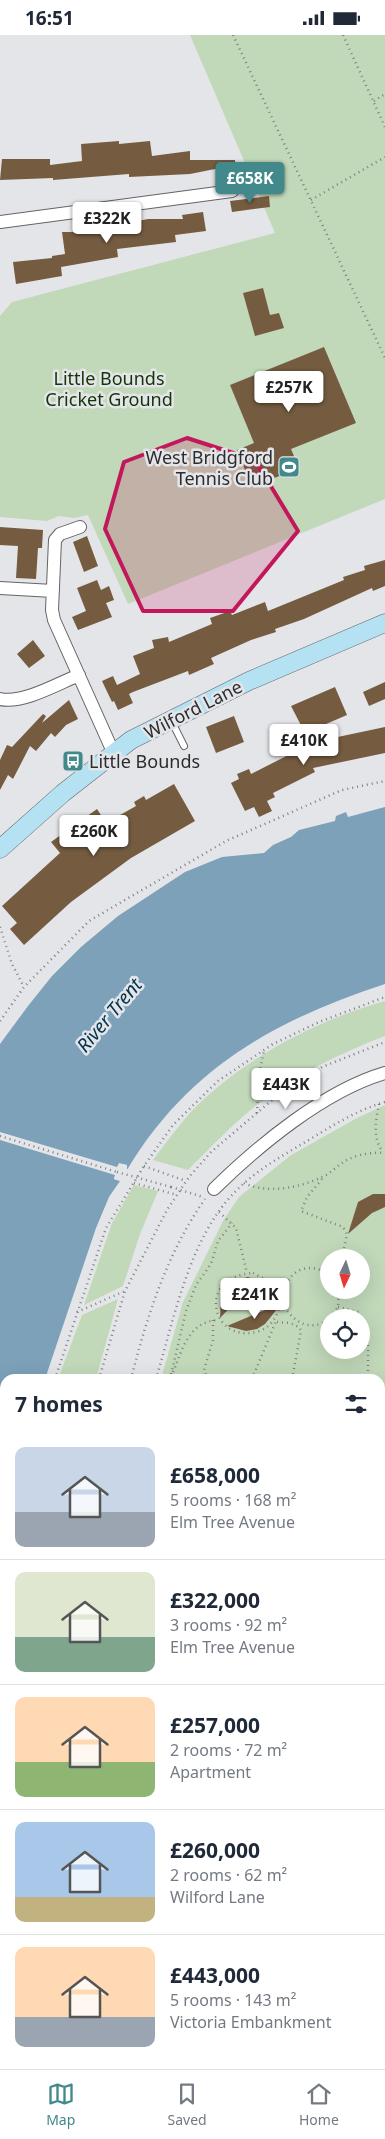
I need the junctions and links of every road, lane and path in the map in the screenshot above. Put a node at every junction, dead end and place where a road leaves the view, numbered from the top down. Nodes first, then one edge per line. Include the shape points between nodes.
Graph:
1 (233, 35) edge
2 (343, 35) edge
3 (385, 94) edge
4 (374, 101) junction
5 (385, 127) edge
6 (385, 157) edge
7 (232, 191) dead end
8 (311, 200) junction
9 (0, 222) edge
10 (385, 357) edge
11 (80, 527) dead end
12 (0, 588) edge
13 (53, 591) junction
14 (385, 623) edge
15 (79, 675) junction
16 (0, 699) edge
17 (171, 719) junction
18 (184, 746) dead end
19 (114, 753) junction
20 (385, 781) edge
21 (0, 849) edge
22 (0, 927) edge
23 (24, 987) junction
24 (385, 997) edge
25 (0, 1021) edge
26 (385, 1042) edge
27 (264, 1050) junction
28 (385, 1073) edge
29 (385, 1102) edge
30 (380, 1103) junction
31 (257, 1113) junction
32 (0, 1136) edge
33 (384, 1153) edge
34 (144, 1166) junction
35 (324, 1177) junction
36 (186, 1181) junction
37 (134, 1183) junction
38 (244, 1183) junction
39 (180, 1189) junction
40 (210, 1194) junction
41 (177, 1195) junction
42 (218, 1211) junction
43 (232, 1223) junction
44 (344, 1249) edge
45 (320, 1270) edge
46 (247, 1273) junction
47 (125, 1291) junction
48 (338, 1299) edge
49 (281, 1301) junction
50 (338, 1307) joint
51 (345, 1309) edge
52 (77, 1312) junction
53 (212, 1320) junction
54 (219, 1320) dead end
55 (276, 1321) junction
56 (320, 1324) edge
57 (368, 1359) edge
58 (57, 1374) edge
59 (100, 1374) edge
60 (132, 1374) edge
61 (157, 1374) edge
62 (171, 1374) edge
63 (172, 1374) edge
64 (206, 1374) edge
65 (254, 1374) edge
66 (293, 1374) edge
67 (368, 1374) edge

1 - 8 path
2 - 4 path
3 - 4 path
4 - 5 path
6 - 8 path
7 - 9 street
8 - 10 path
11 - 13 street via 55,539
12 - 13 street
13 - 15 street via 54,620
14 - 17 main road, Wilford Lane via 248,681
15 - 16 street via 20,699
15 - 19 street
17 - 18 lane
17 - 19 main road, Wilford Lane
19 - 21 main road, Wilford Lane
20 - 23 path via 342,790 194,858 89,921
22 - 23 path via 12,964
23 - 25 path
24 - 27 path via 319,1022
26 - 31 path via 322,1067 278,1095
27 - 31 path
27 - 34 path via 218,1081 174,1125
28 - 40 street via 359,1083 302,1116 267,1141
29 - 30 path
30 - 33 path via 376,1136
30 - 38 path via 337,1123
31 - 36 path via 211,1152
32 - 39 path, bridge
33 - 35 path via 350,1158
34 - 36 path
34 - 37 path
35 - 38 path via 266,1189 255,1189
35 - 44 path via 307,1197 301,1211 342,1227 347,1234
36 - 39 path
37 - 41 path
37 - 52 path via 106,1228
38 - 42 path
39 - 40 path
39 - 41 path
40 - 60 path via 196,1213 162,1279 146,1319
41 - 47 path
42 - 43 path
42 - 61 path via 200,1243 183,1288
43 - 46 path
43 - 62 path via 218,1241 211,1264 196,1285 186,1311
45 - 49 path via 305,1268 296,1272 285,1285
46 - 49 path via 270,1282
46 - 55 path via 229,1278 219,1290 216,1308 220,1319 234,1333 248,1334
47 - 52 path
47 - 59 path
48 - 50 path
49 - 55 path
49 - 56 path via 288,1314 300,1323
50 - 51 path
52 - 58 path
53 - 54 path
53 - 63 path via 199,1324 189,1334
53 - 64 path via 213,1339
55 - 65 path
55 - 66 path via 290,1323 301,1331
57 - 67 path

